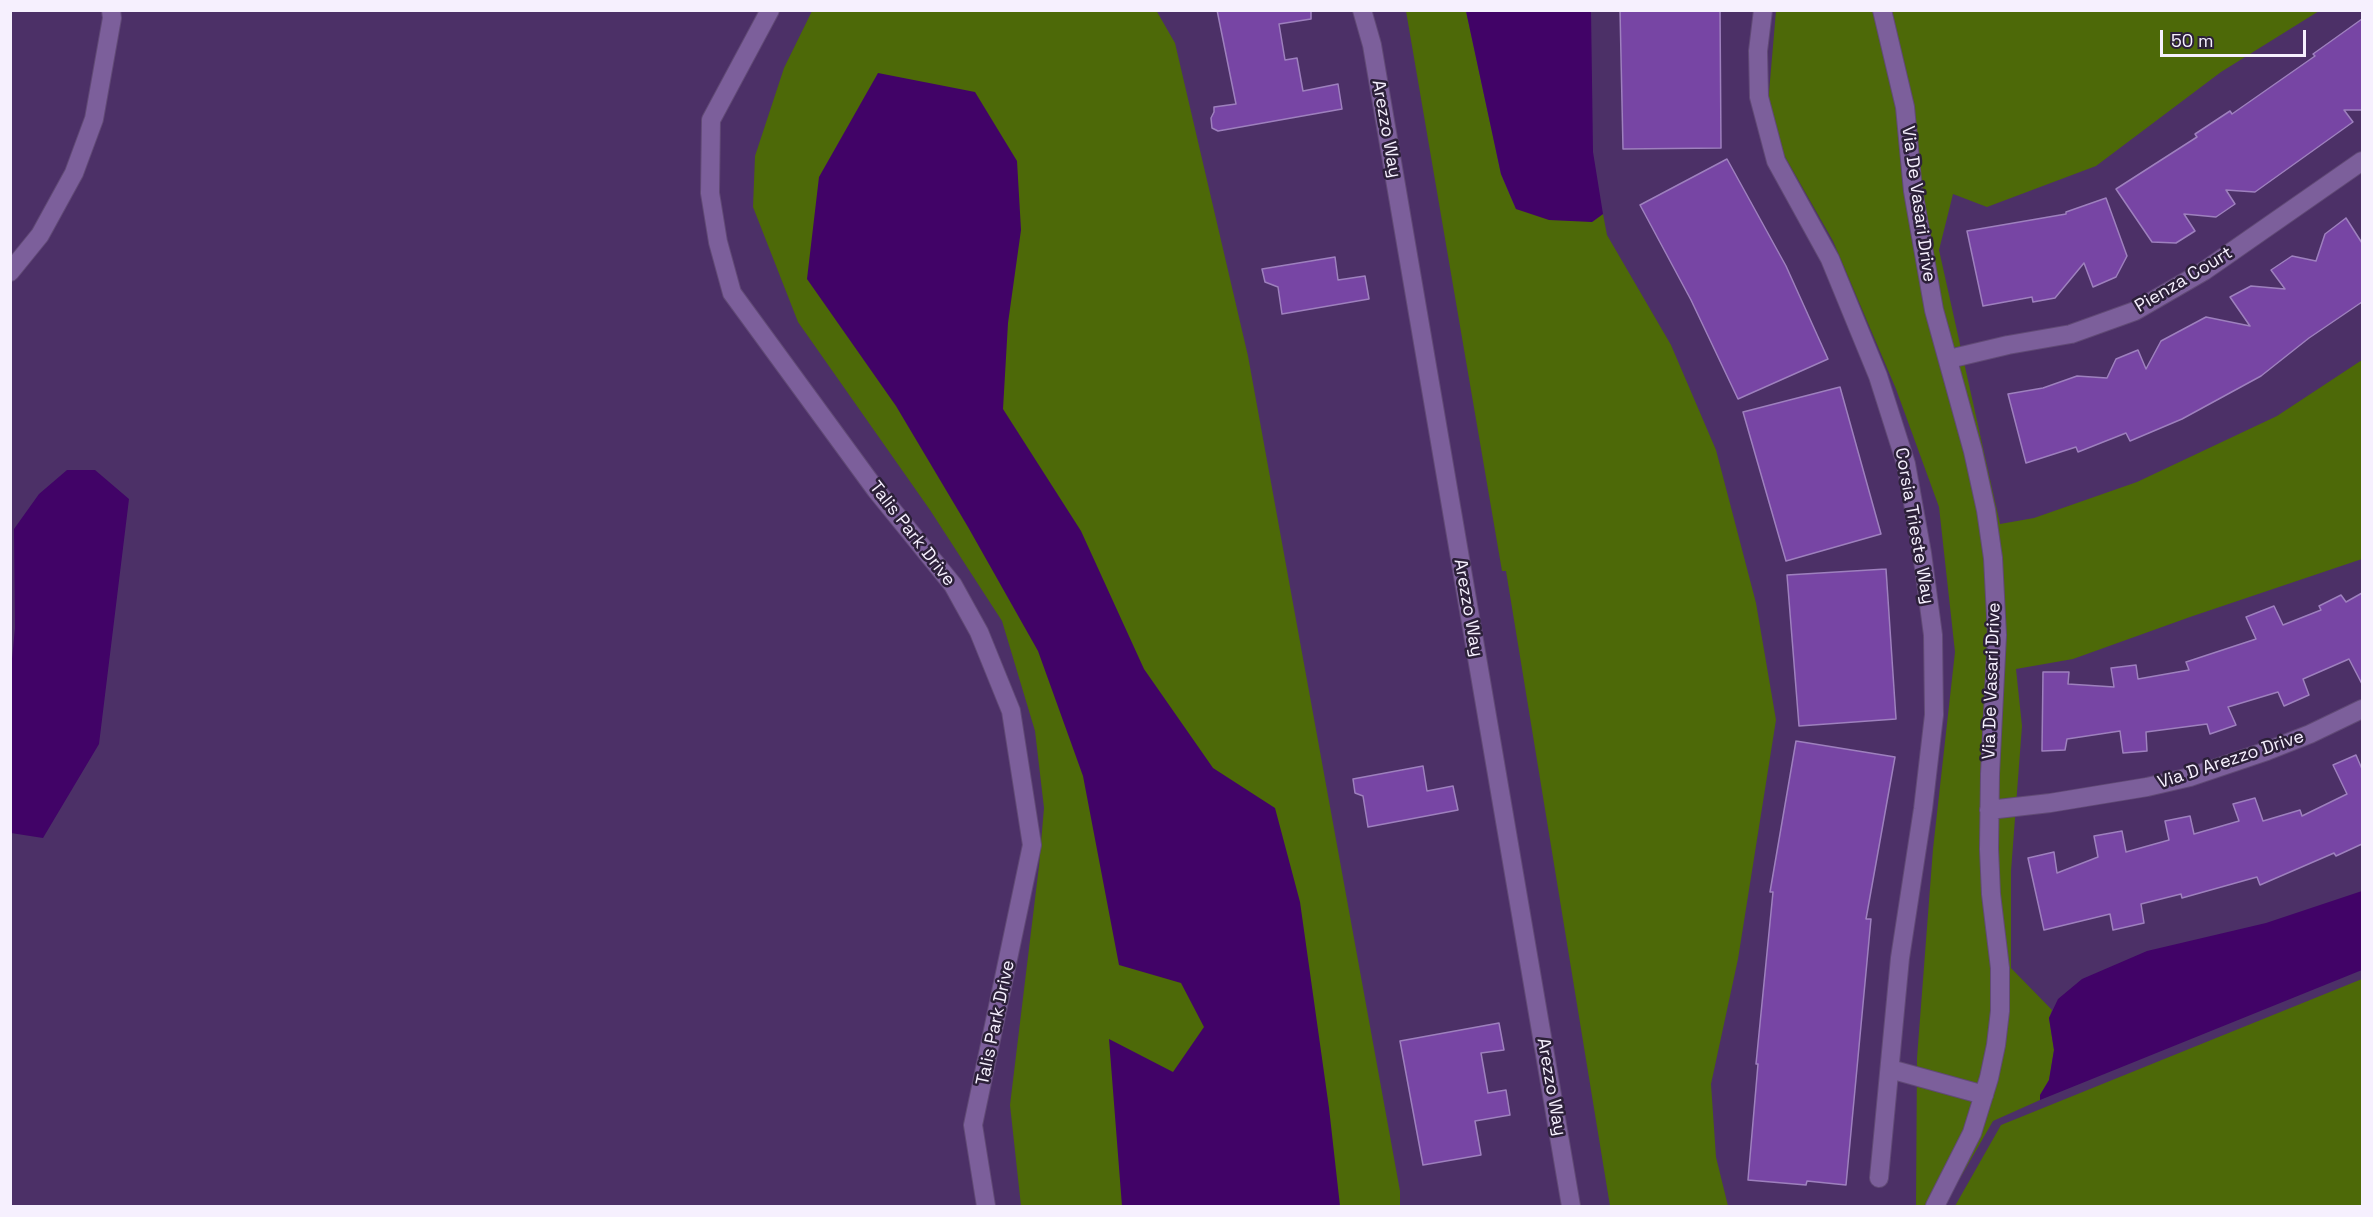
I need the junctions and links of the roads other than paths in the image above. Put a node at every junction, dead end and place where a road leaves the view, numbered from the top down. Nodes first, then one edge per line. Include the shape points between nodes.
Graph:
1 (111, 10) edge
2 (770, 10) edge
3 (1362, 10) edge
4 (1763, 10) edge
5 (1882, 10) edge
6 (2362, 161) edge
7 (10, 272) edge
8 (1948, 359) junction
9 (2362, 709) edge
10 (1989, 810) junction
11 (1890, 1069) junction
12 (1983, 1095) junction
13 (1879, 1178) dead end
14 (986, 1206) edge
15 (1571, 1206) edge
16 (1935, 1206) edge

1 - 7 street via 94,119 74,173 40,235
2 - 14 street, Talis Park Drive via 711,120 710,193 732,293 876,490 953,585 979,632 1011,711 1032,845 973,1125
3 - 15 street, Arezzo Way via 1374,57
4 - 11 street, Corsia Trieste Way via 1758,51 1759,97 1776,161 1830,259 1878,376 1906,464 1933,635 1934,715 1900,958
5 - 8 street, Via De Vasari Drive via 1905,107 1926,271
6 - 8 street, Pienza Court via 2204,271 2135,311 2071,334
8 - 10 street, Via De Vasari Drive via 1973,450 1993,558 1997,635
9 - 10 street, Via D Arezzo Drive via 2267,752 2190,777
10 - 12 street, Via De Vasari Drive via 2000,1011
11 - 12 street
11 - 13 street, Corsia Trieste Way
12 - 16 street, Via De Vasari Drive via 1972,1133

